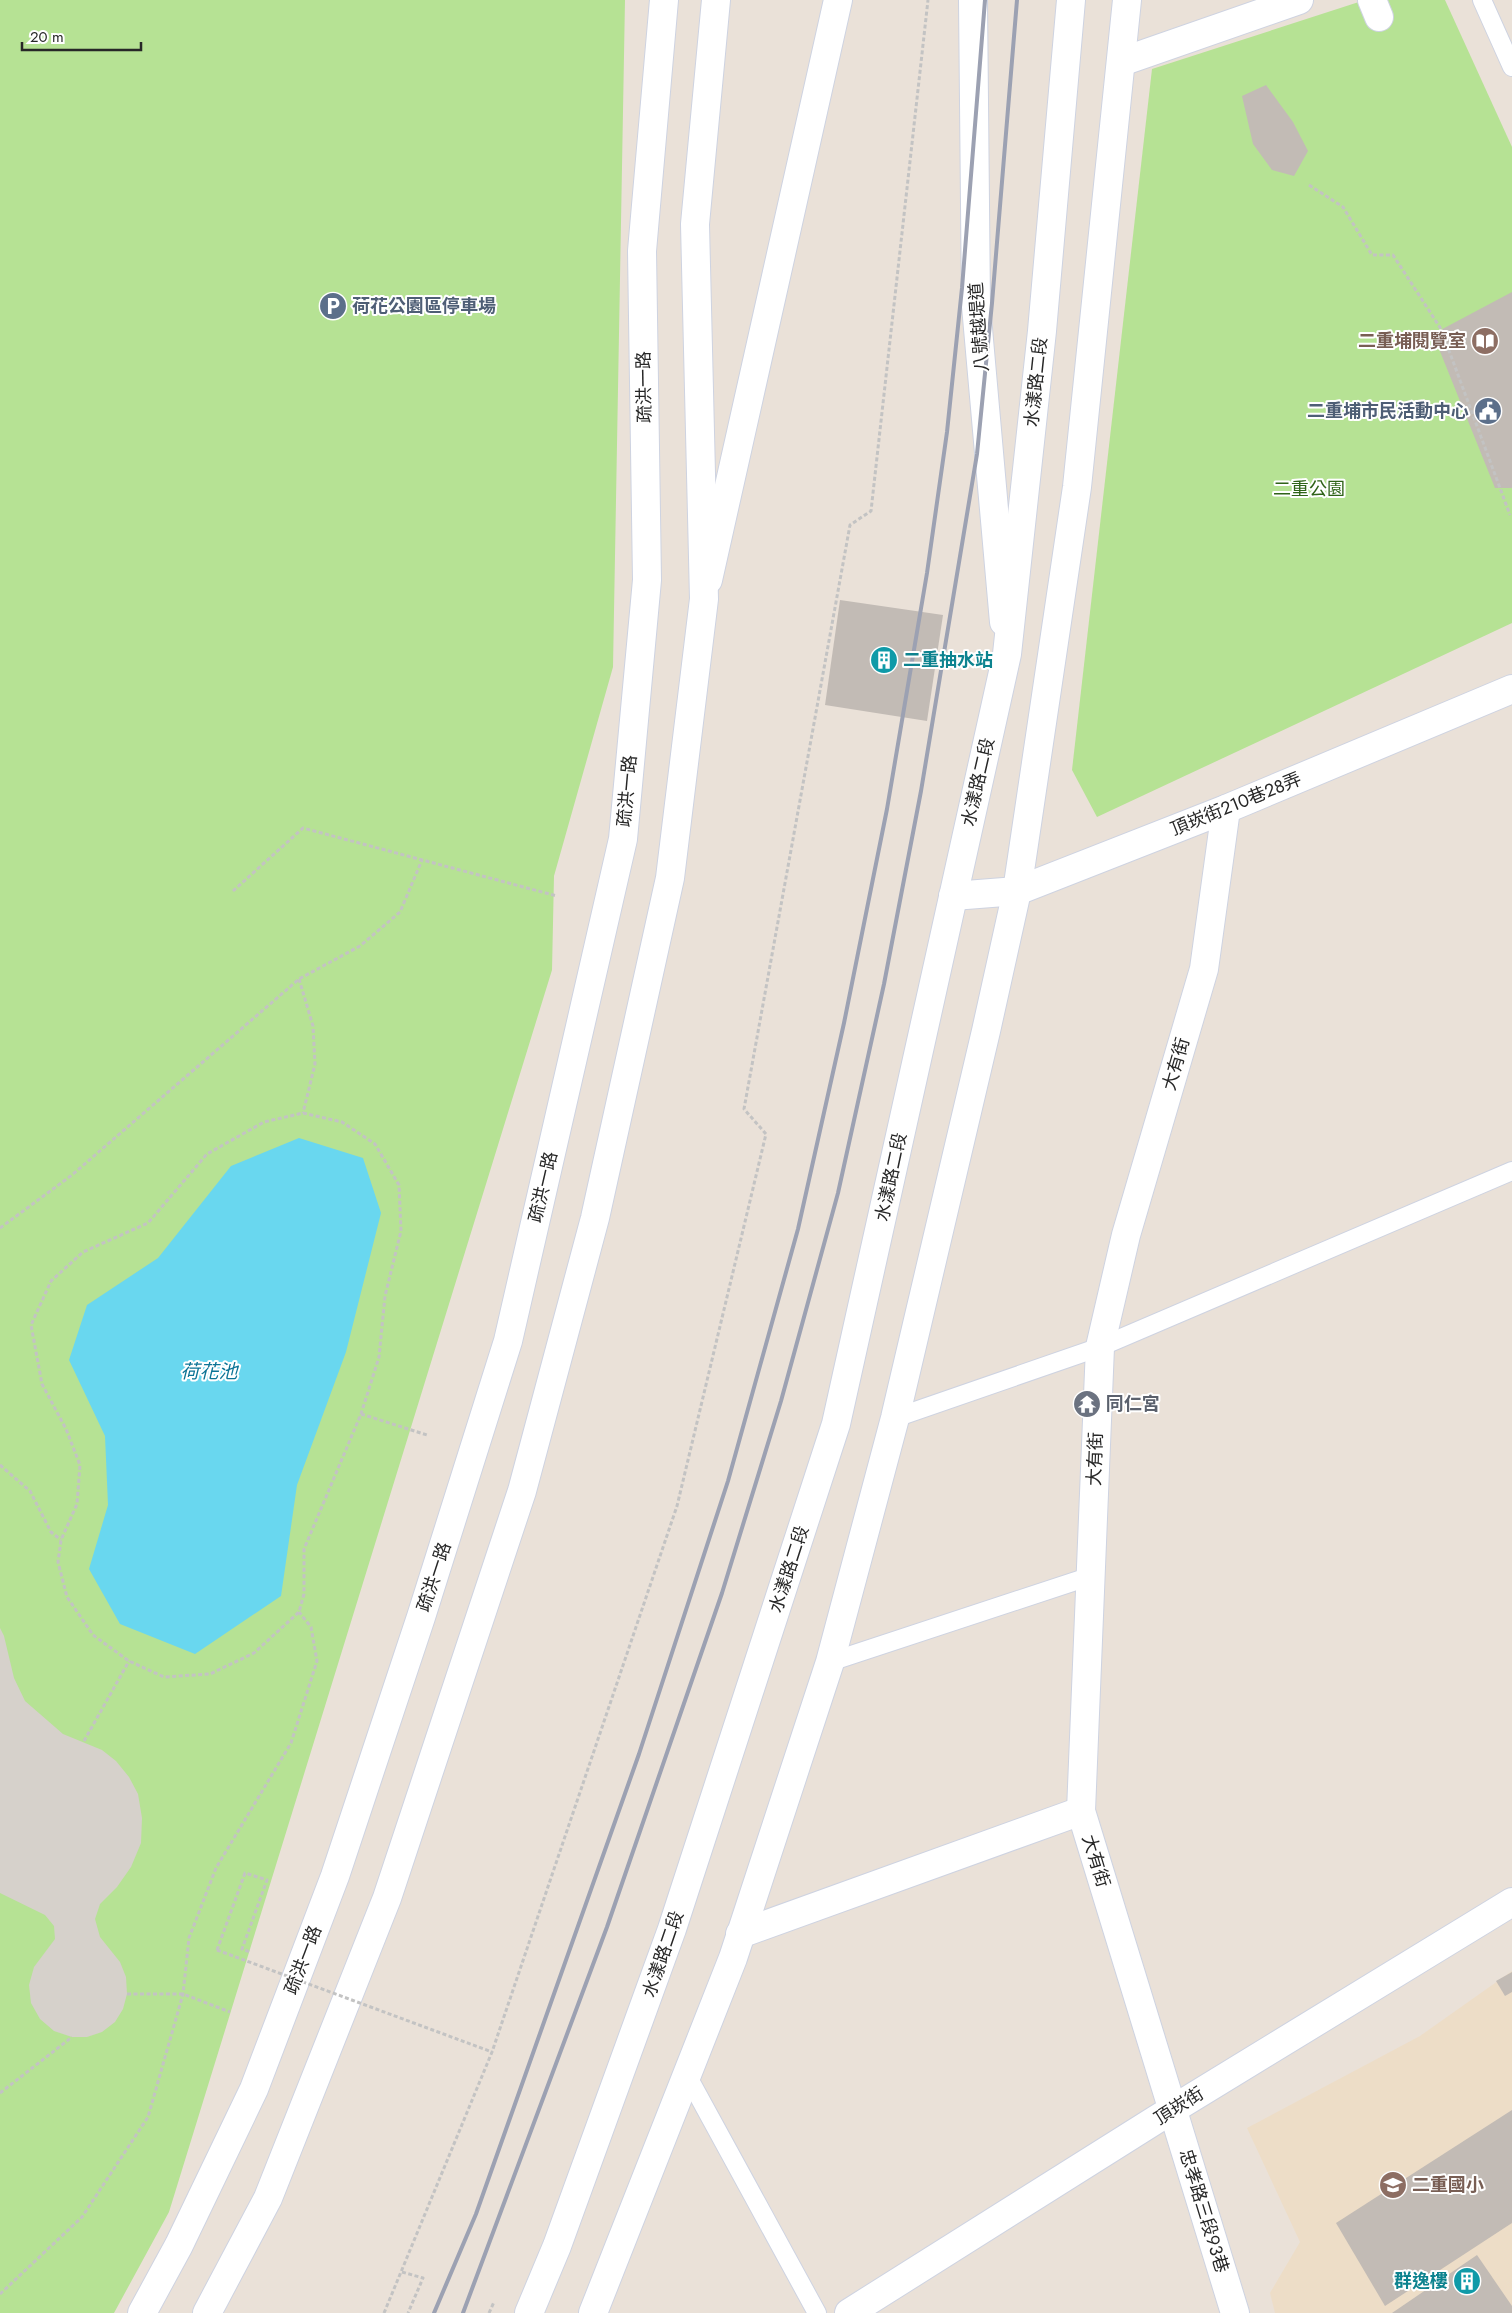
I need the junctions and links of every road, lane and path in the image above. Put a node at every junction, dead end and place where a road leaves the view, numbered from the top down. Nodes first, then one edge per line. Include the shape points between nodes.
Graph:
1 (664, 0) edge
2 (716, 0) edge
3 (838, 0) edge
4 (928, 0) edge
5 (973, 0) edge
6 (1071, 0) edge
7 (1127, 0) edge
8 (1299, 0) edge
9 (1482, 0) edge
10 (1121, 62) junction
11 (1512, 67) edge
12 (1309, 185) dead end
13 (1510, 515) dead end
14 (704, 599) junction
15 (1007, 654) junction
16 (1512, 689) edge
17 (1226, 809) junction
18 (422, 860) junction
19 (234, 891) dead end
20 (1017, 891) junction
21 (557, 896) dead end
22 (953, 896) junction
23 (299, 979) junction
24 (303, 1113) junction
25 (1512, 1170) edge
26 (0, 1228) edge
27 (1100, 1346) junction
28 (361, 1414) junction
29 (895, 1418) junction
30 (427, 1435) dead end
31 (0, 1465) edge
32 (61, 1540) junction
33 (1091, 1576) junction
34 (299, 1612) junction
35 (130, 1661) junction
36 (830, 1662) junction
37 (84, 1741) dead end
38 (1081, 1812) junction
39 (1512, 1902) edge
40 (740, 1934) junction
41 (250, 1952) dead end
42 (127, 1994) dead end
43 (183, 1994) junction
44 (230, 2012) dead end
45 (72, 2038) dead end
46 (492, 2052) junction
47 (687, 2075) junction
48 (0, 2093) edge
49 (1173, 2110) junction
50 (402, 2272) junction
51 (0, 2294) edge
52 (142, 2313) edge
53 (207, 2313) edge
54 (384, 2313) edge
55 (408, 2313) edge
56 (529, 2313) edge
57 (593, 2313) edge
58 (817, 2313) edge
59 (849, 2313) edge
60 (1235, 2313) edge

1 - 52 street, 疏洪一路 via 642,251 647,580 623,839 508,1341 421,1617 335,1876 254,2089
2 - 14 street via 695,224
3 - 14 street
4 - 46 path via 871,511 850,525 744,1109 766,1134 676,1506
5 - 15 street, 八號越堤道 via 976,306
6 - 15 street, 水漾路二段 via 1042,331
7 - 10 street
8 - 10 street
9 - 11 lane
10 - 20 street via 1077,487
12 - 13 path via 1343,207 1372,255 1393,255 1441,329
14 - 53 street via 670,878 594,1218 522,1491 387,1898 268,2198
15 - 22 street, 水漾路二段
16 - 17 street, 頂崁街210巷28弄
17 - 20 street, 頂崁街210巷28弄
17 - 27 street, 大有街 via 1204,969 1126,1235
18 - 19 path via 302,828
18 - 21 path
18 - 23 path via 400,912 360,946
20 - 22 street, 頂崁街210巷28弄
20 - 29 street
22 - 56 street, 水漾路二段 via 836,1424 672,1929 557,2246
23 - 24 path via 313,1026 316,1064
23 - 26 path via 72,1175
24 - 28 path via 342,1122 375,1144 399,1185 402,1231 385,1296 379,1357
24 - 32 path via 264,1122 207,1154 148,1223 83,1252 51,1281 31,1326 42,1384 66,1429 80,1465 77,1504
25 - 27 lane
27 - 29 lane
27 - 33 street, 大有街
28 - 30 path
28 - 34 path via 304,1549 304,1594
29 - 36 street
31 - 32 path via 30,1491 51,1532
32 - 35 path via 58,1562 67,1597 93,1635
33 - 36 lane
33 - 38 street, 大有街
34 - 35 path via 254,1652 210,1674 164,1677
34 - 43 path via 311,1627 317,1661 290,1743 216,1868 189,1938
35 - 37 path
36 - 40 street
38 - 40 street
38 - 49 street, 大有街
39 - 49 street, 頂崁街
40 - 47 street
41 - 46 path, bridge via 242,1949 267,1880 246,1872 217,1950
42 - 43 path
43 - 44 path
43 - 51 path via 148,2117 82,2217
45 - 48 path
46 - 50 path
47 - 57 street
47 - 58 lane
49 - 59 street, 頂崁街
49 - 60 street, 忠孝路三段93巷
50 - 54 path
50 - 55 path via 423,2278

